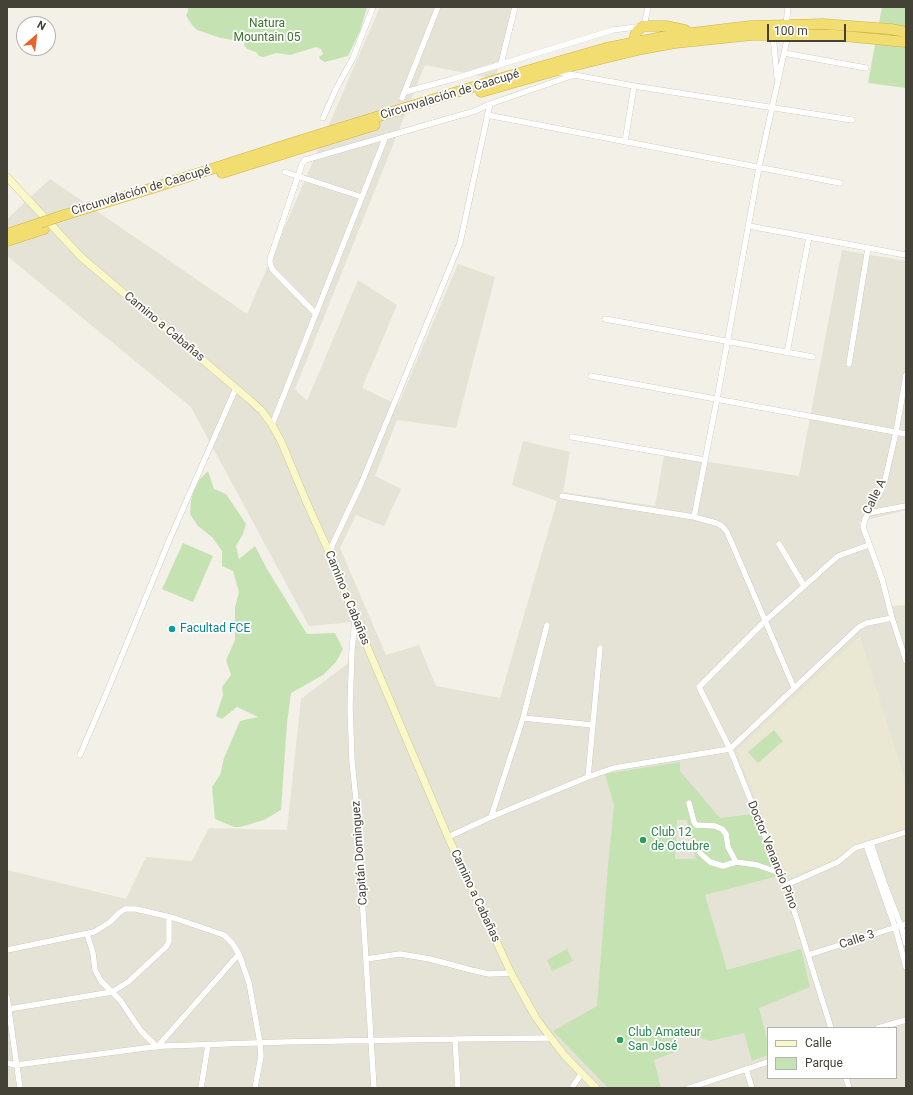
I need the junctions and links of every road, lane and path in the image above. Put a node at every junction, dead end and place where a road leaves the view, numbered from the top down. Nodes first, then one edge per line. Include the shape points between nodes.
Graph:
1 (373, 7) edge
2 (438, 7) edge
3 (514, 7) edge
4 (648, 7) edge
5 (788, 7) edge
6 (644, 26) junction
7 (787, 30) junction
8 (693, 32) junction
9 (906, 32) edge
10 (773, 35) junction
11 (635, 42) junction
12 (906, 42) edge
13 (784, 53) junction
14 (501, 64) junction
15 (866, 68) dead end
16 (555, 71) junction
17 (574, 75) junction
18 (778, 81) junction
19 (634, 86) junction
20 (405, 92) junction
21 (402, 98) dead end
22 (490, 104) junction
23 (772, 107) junction
24 (487, 115) junction
25 (323, 118) dead end
26 (852, 120) dead end
27 (386, 136) junction
28 (625, 142) junction
29 (760, 167) junction
30 (285, 172) dead end
31 (298, 176) junction
32 (7, 178) edge
33 (840, 183) dead end
34 (362, 197) junction
35 (62, 219) junction
36 (42, 226) junction
37 (749, 226) junction
38 (7, 234) edge
39 (809, 237) junction
40 (7, 241) edge
41 (868, 248) junction
42 (906, 255) edge
43 (316, 314) junction
44 (605, 319) dead end
45 (728, 342) junction
46 (787, 353) junction
47 (813, 357) dead end
48 (849, 364) dead end
49 (906, 375) edge
50 (591, 376) dead end
51 (236, 388) junction
52 (717, 399) junction
53 (272, 424) junction
54 (896, 432) junction
55 (906, 434) edge
56 (572, 437) dead end
57 (705, 460) junction
58 (562, 496) dead end
59 (906, 506) edge
60 (868, 513) junction
61 (694, 517) junction
62 (779, 544) dead end
63 (869, 545) junction
64 (329, 552) junction
65 (804, 586) junction
66 (355, 618) junction
67 (892, 618) junction
68 (765, 621) junction
69 (547, 624) dead end
70 (600, 648) dead end
71 (905, 654) edge
72 (906, 661) edge
73 (794, 688) junction
74 (523, 718) junction
75 (593, 725) junction
76 (730, 749) junction
77 (80, 755) dead end
78 (588, 777) junction
79 (689, 803) dead end
80 (491, 817) junction
81 (906, 832) edge
82 (448, 837) junction
83 (869, 844) junction
84 (700, 853) dead end
85 (736, 862) junction
86 (780, 874) junction
87 (786, 885) junction
88 (169, 917) junction
89 (901, 926) edge
90 (87, 934) junction
91 (906, 944) edge
92 (7, 950) edge
93 (239, 954) junction
94 (808, 956) junction
95 (366, 959) junction
96 (906, 967) edge
97 (511, 973) junction
98 (112, 992) junction
99 (7, 996) edge
100 (9, 1009) junction
101 (906, 1020) edge
102 (831, 1027) edge
103 (882, 1027) edge
104 (550, 1038) junction
105 (455, 1039) junction
106 (372, 1040) junction
107 (260, 1043) junction
108 (208, 1045) junction
109 (157, 1047) junction
110 (767, 1062) edge
111 (7, 1064) edge
112 (16, 1065) junction
113 (746, 1069) junction
114 (581, 1074) junction
115 (20, 1088) edge
116 (201, 1088) edge
117 (255, 1088) edge
118 (374, 1088) edge
119 (458, 1088) edge
120 (573, 1088) edge
121 (596, 1088) edge
122 (689, 1088) edge
123 (752, 1088) edge

1 - 25 street
2 - 20 street
3 - 14 street
4 - 6 street
5 - 7 street
6 - 8 highway via 666,26
6 - 11 highway via 635,35
6 - 14 street via 613,30
7 - 8 highway, Circunvalación de Caacupé via 750,26
7 - 9 highway, Circunvalación de Caacupé via 823,24
7 - 10 highway, Circunvalación de Caacupé
7 - 12 highway, Circunvalación de Caacupé
7 - 13 street
8 - 11 highway, Circunvalación de Caacupé
10 - 16 highway, Circunvalación de Caacupé via 675,43
10 - 18 street
11 - 35 highway, Circunvalación de Caacupé via 502,78
13 - 15 street
13 - 18 street
14 - 20 street
16 - 17 street
16 - 35 highway, Circunvalación de Caacupé
17 - 19 street
17 - 22 street
18 - 23 street
19 - 23 street
19 - 28 street
20 - 21 street
22 - 24 street
22 - 27 street
23 - 26 street
23 - 29 street
24 - 28 street
24 - 64 street via 460,243 364,477
27 - 31 street via 306,160
27 - 34 street
28 - 29 street
29 - 33 street
29 - 37 street
30 - 31 street
31 - 34 street
31 - 43 street via 270,263 272,269
32 - 51 street, Camino a Cabañas via 81,257
34 - 43 street
35 - 36 highway, Circunvalación de Caacupé, bridge
36 - 38 highway, Circunvalación de Caacupé
36 - 40 highway, Circunvalación de Caacupé
37 - 39 street
37 - 45 street
39 - 41 street
39 - 46 street
41 - 42 street
41 - 48 street
43 - 53 street
44 - 45 street
45 - 46 street
45 - 52 street
46 - 47 street
49 - 54 street, Calle A
50 - 52 street
51 - 53 street, Camino a Cabañas via 262,411
51 - 77 street
52 - 54 street
52 - 57 street
53 - 64 street, Camino a Cabañas
54 - 55 street
54 - 60 street, Calle A via 885,480
56 - 57 street
57 - 61 street
58 - 61 street
59 - 60 street
60 - 63 street, Calle A via 863,527
61 - 68 street via 716,522 727,532
62 - 65 street
63 - 65 street via 838,556
63 - 67 street, Calle A via 882,579
64 - 66 street, Camino a Cabañas
65 - 68 street
66 - 82 street, Camino a Cabañas
66 - 95 street, Capitán Dominguez via 350,707
67 - 71 street, Calle A
67 - 73 street via 860,627
68 - 73 street
68 - 76 street, Doctor Venancio Pino via 698,687
69 - 74 street
70 - 75 street
71 - 72 street, Calle A
73 - 76 street
74 - 75 street
74 - 80 street
75 - 78 street
76 - 78 street via 614,768
76 - 86 street, Doctor Venancio Pino
78 - 80 street
79 - 85 street via 696,825 715,826 726,834 728,847
80 - 82 street
81 - 83 street
82 - 97 street, Camino a Cabañas
83 - 87 street via 855,848 838,862
83 - 89 street
84 - 85 street via 710,862 724,866
85 - 86 street via 757,865
86 - 87 street, Doctor Venancio Pino
87 - 94 street, Doctor Venancio Pino
88 - 90 street via 136,909 125,910 99,929
88 - 93 street via 224,936
88 - 98 street via 169,941 166,947 128,982
89 - 91 street
89 - 94 street, Calle 3
89 - 96 street
90 - 92 street
90 - 98 street via 95,970
93 - 107 street via 249,983
93 - 109 street
94 - 102 street, Doctor Venancio Pino
95 - 97 street via 400,954 489,974
95 - 106 street, Capitán Dominguez
97 - 104 street, Camino a Cabañas
98 - 100 street
98 - 109 street
99 - 100 street
100 - 112 street
101 - 103 street
104 - 105 street
104 - 114 street, Camino a Cabañas
105 - 106 street
105 - 119 street
106 - 107 street
106 - 118 street, Capitán Dominguez
107 - 108 street
107 - 117 street via 261,1056
108 - 109 street
108 - 116 street
109 - 112 street
110 - 113 street
111 - 112 street
112 - 115 street
113 - 122 street
113 - 123 street
114 - 120 street
114 - 121 street, Camino a Cabañas

